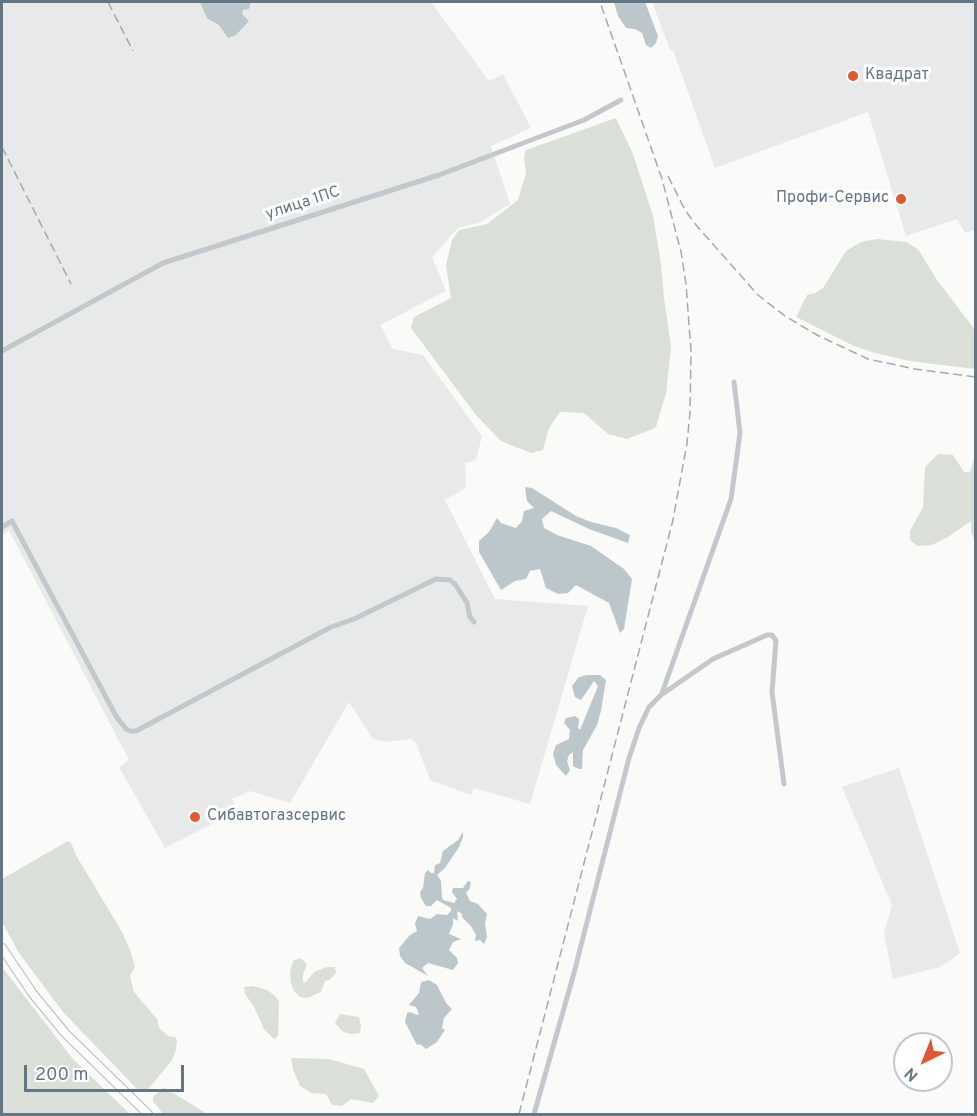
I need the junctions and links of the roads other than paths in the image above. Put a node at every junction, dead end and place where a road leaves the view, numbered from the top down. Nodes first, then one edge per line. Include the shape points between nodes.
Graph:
1 (621, 100) dead end
2 (2, 351) edge
3 (734, 382) dead end
4 (2, 527) edge
5 (474, 622) dead end
6 (662, 694) junction
7 (784, 784) dead end
8 (2, 948) edge
9 (148, 1114) edge
10 (534, 1114) edge

1 - 2 street, улица 1ПС via 584,120 439,175 163,263
3 - 6 street via 740,433 731,499
4 - 5 street via 12,521 116,716 131,731 331,627 354,620 436,579 455,584
6 - 7 street via 713,659 767,635 774,637 772,692
6 - 10 street via 649,707 631,750
8 - 9 main road via 65,1033

